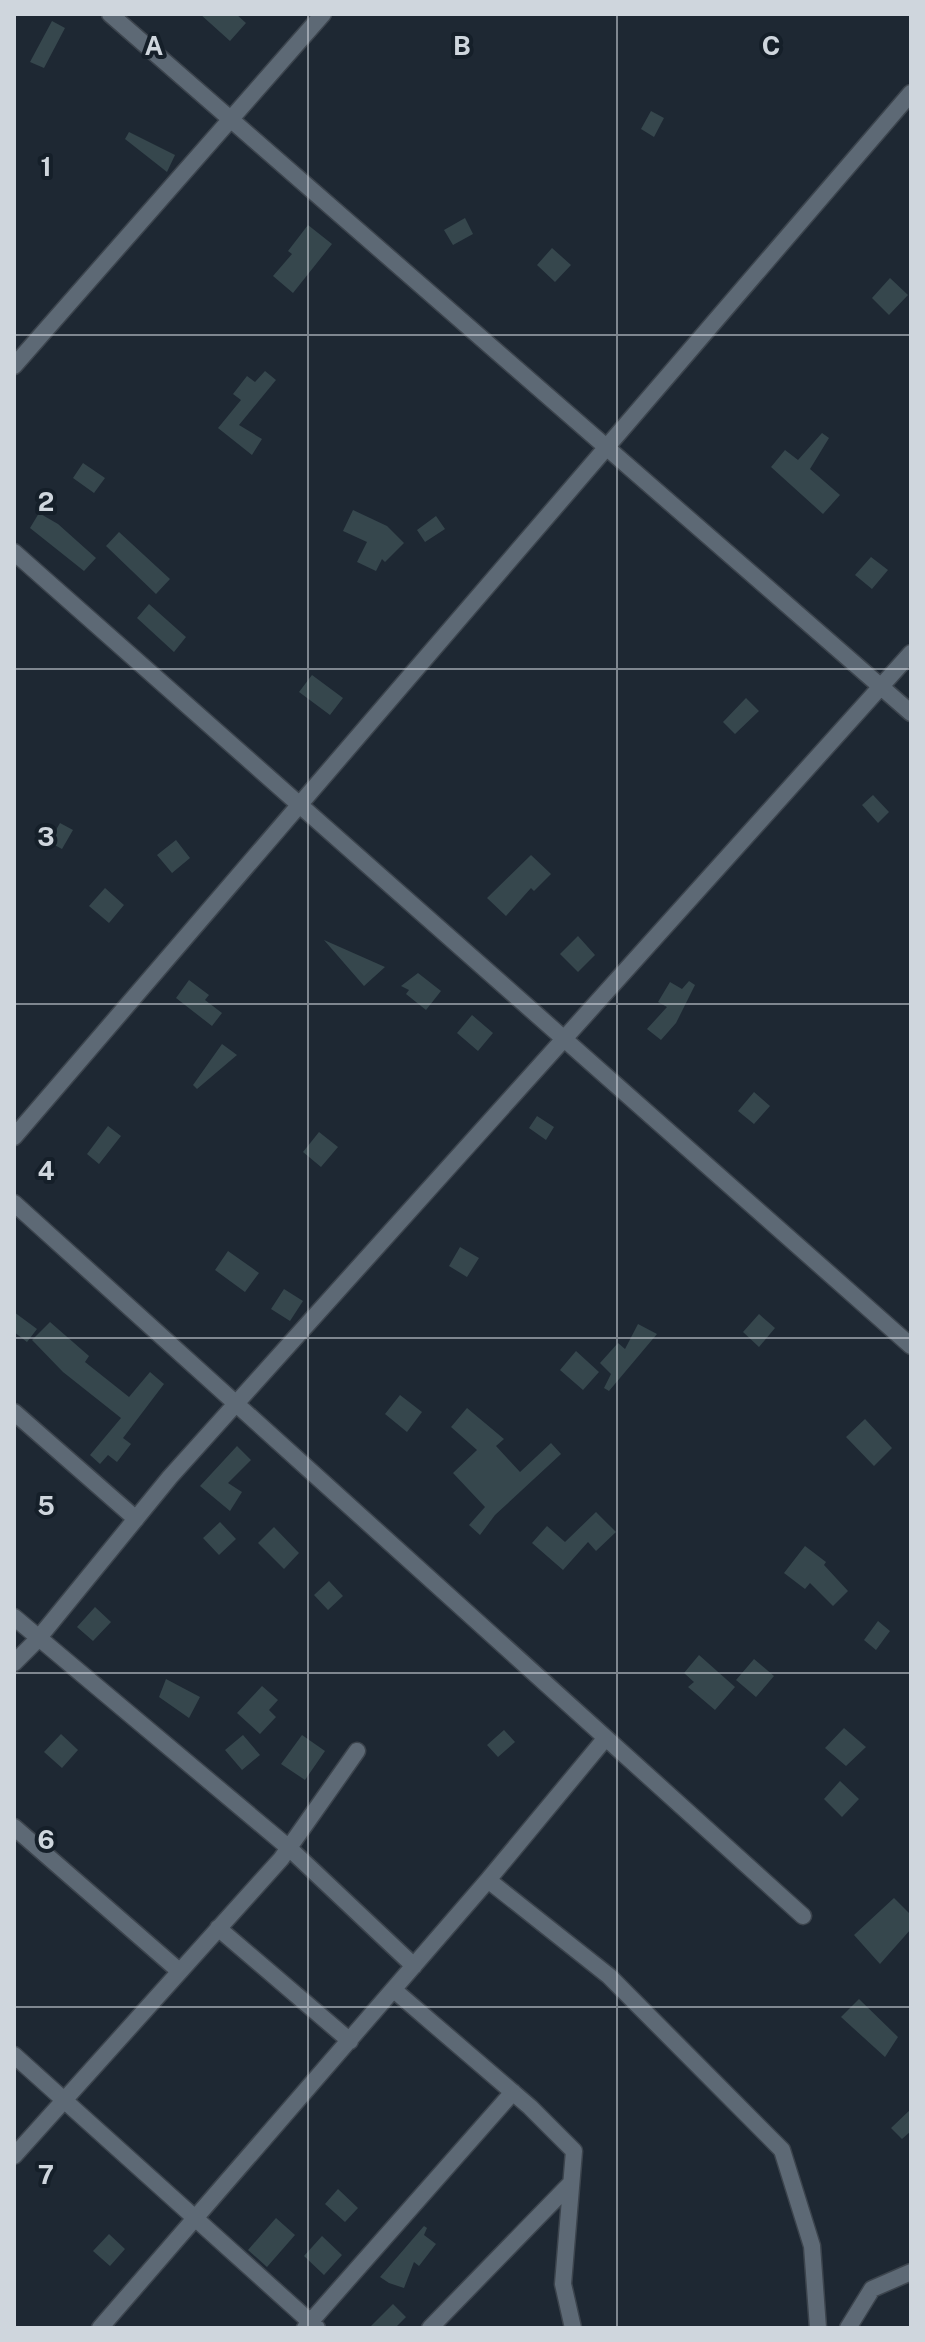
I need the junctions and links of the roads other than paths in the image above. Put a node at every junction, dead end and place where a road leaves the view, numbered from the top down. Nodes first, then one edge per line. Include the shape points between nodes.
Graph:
1 (110, 14) edge
2 (323, 14) edge
3 (911, 93) edge
4 (231, 119) junction
5 (14, 366) edge
6 (607, 448) junction
7 (14, 552) edge
8 (911, 653) edge
9 (880, 687) junction
10 (911, 713) edge
11 (299, 805) junction
12 (563, 1040) junction
13 (14, 1137) edge
14 (14, 1203) edge
15 (911, 1346) edge
16 (237, 1403) junction
17 (14, 1412) edge
18 (136, 1519) junction
19 (14, 1617) edge
20 (37, 1640) junction
21 (14, 1663) edge
22 (604, 1740) junction
23 (357, 1751) dead end
24 (14, 1827) edge
25 (289, 1848) junction
26 (488, 1880) junction
27 (803, 1916) dead end
28 (218, 1928) junction
29 (414, 1966) junction
30 (178, 1970) junction
31 (394, 1990) junction
32 (350, 2041) junction
33 (14, 2055) edge
34 (513, 2092) junction
35 (63, 2099) junction
36 (14, 2156) edge
37 (572, 2182) junction
38 (197, 2218) junction
39 (911, 2272) edge
40 (311, 2326) edge
41 (100, 2328) edge
42 (430, 2328) edge
43 (573, 2328) edge
44 (818, 2328) edge
45 (848, 2328) edge

1 - 4 street
2 - 4 street
3 - 6 street
4 - 5 street
4 - 6 street
6 - 9 street
6 - 11 street
7 - 11 street
8 - 9 street
9 - 10 street
9 - 12 street
11 - 12 street
11 - 13 street
12 - 15 street
12 - 16 street
14 - 16 street
16 - 18 street
16 - 22 street
17 - 18 street
18 - 20 street
19 - 20 street
20 - 21 street
20 - 25 street
22 - 26 street
22 - 27 street
23 - 25 street
24 - 30 street
25 - 28 street
25 - 29 street
26 - 29 street
26 - 44 street via 609,1976 782,2150 812,2246
28 - 30 street
28 - 32 street
29 - 31 street
30 - 35 street
31 - 32 street
31 - 34 street
32 - 38 street
33 - 35 street
34 - 37 street via 574,2151
34 - 40 street
35 - 36 street
35 - 38 street
37 - 42 street
37 - 43 street via 563,2284
38 - 40 street
38 - 41 street
39 - 45 street via 872,2289

